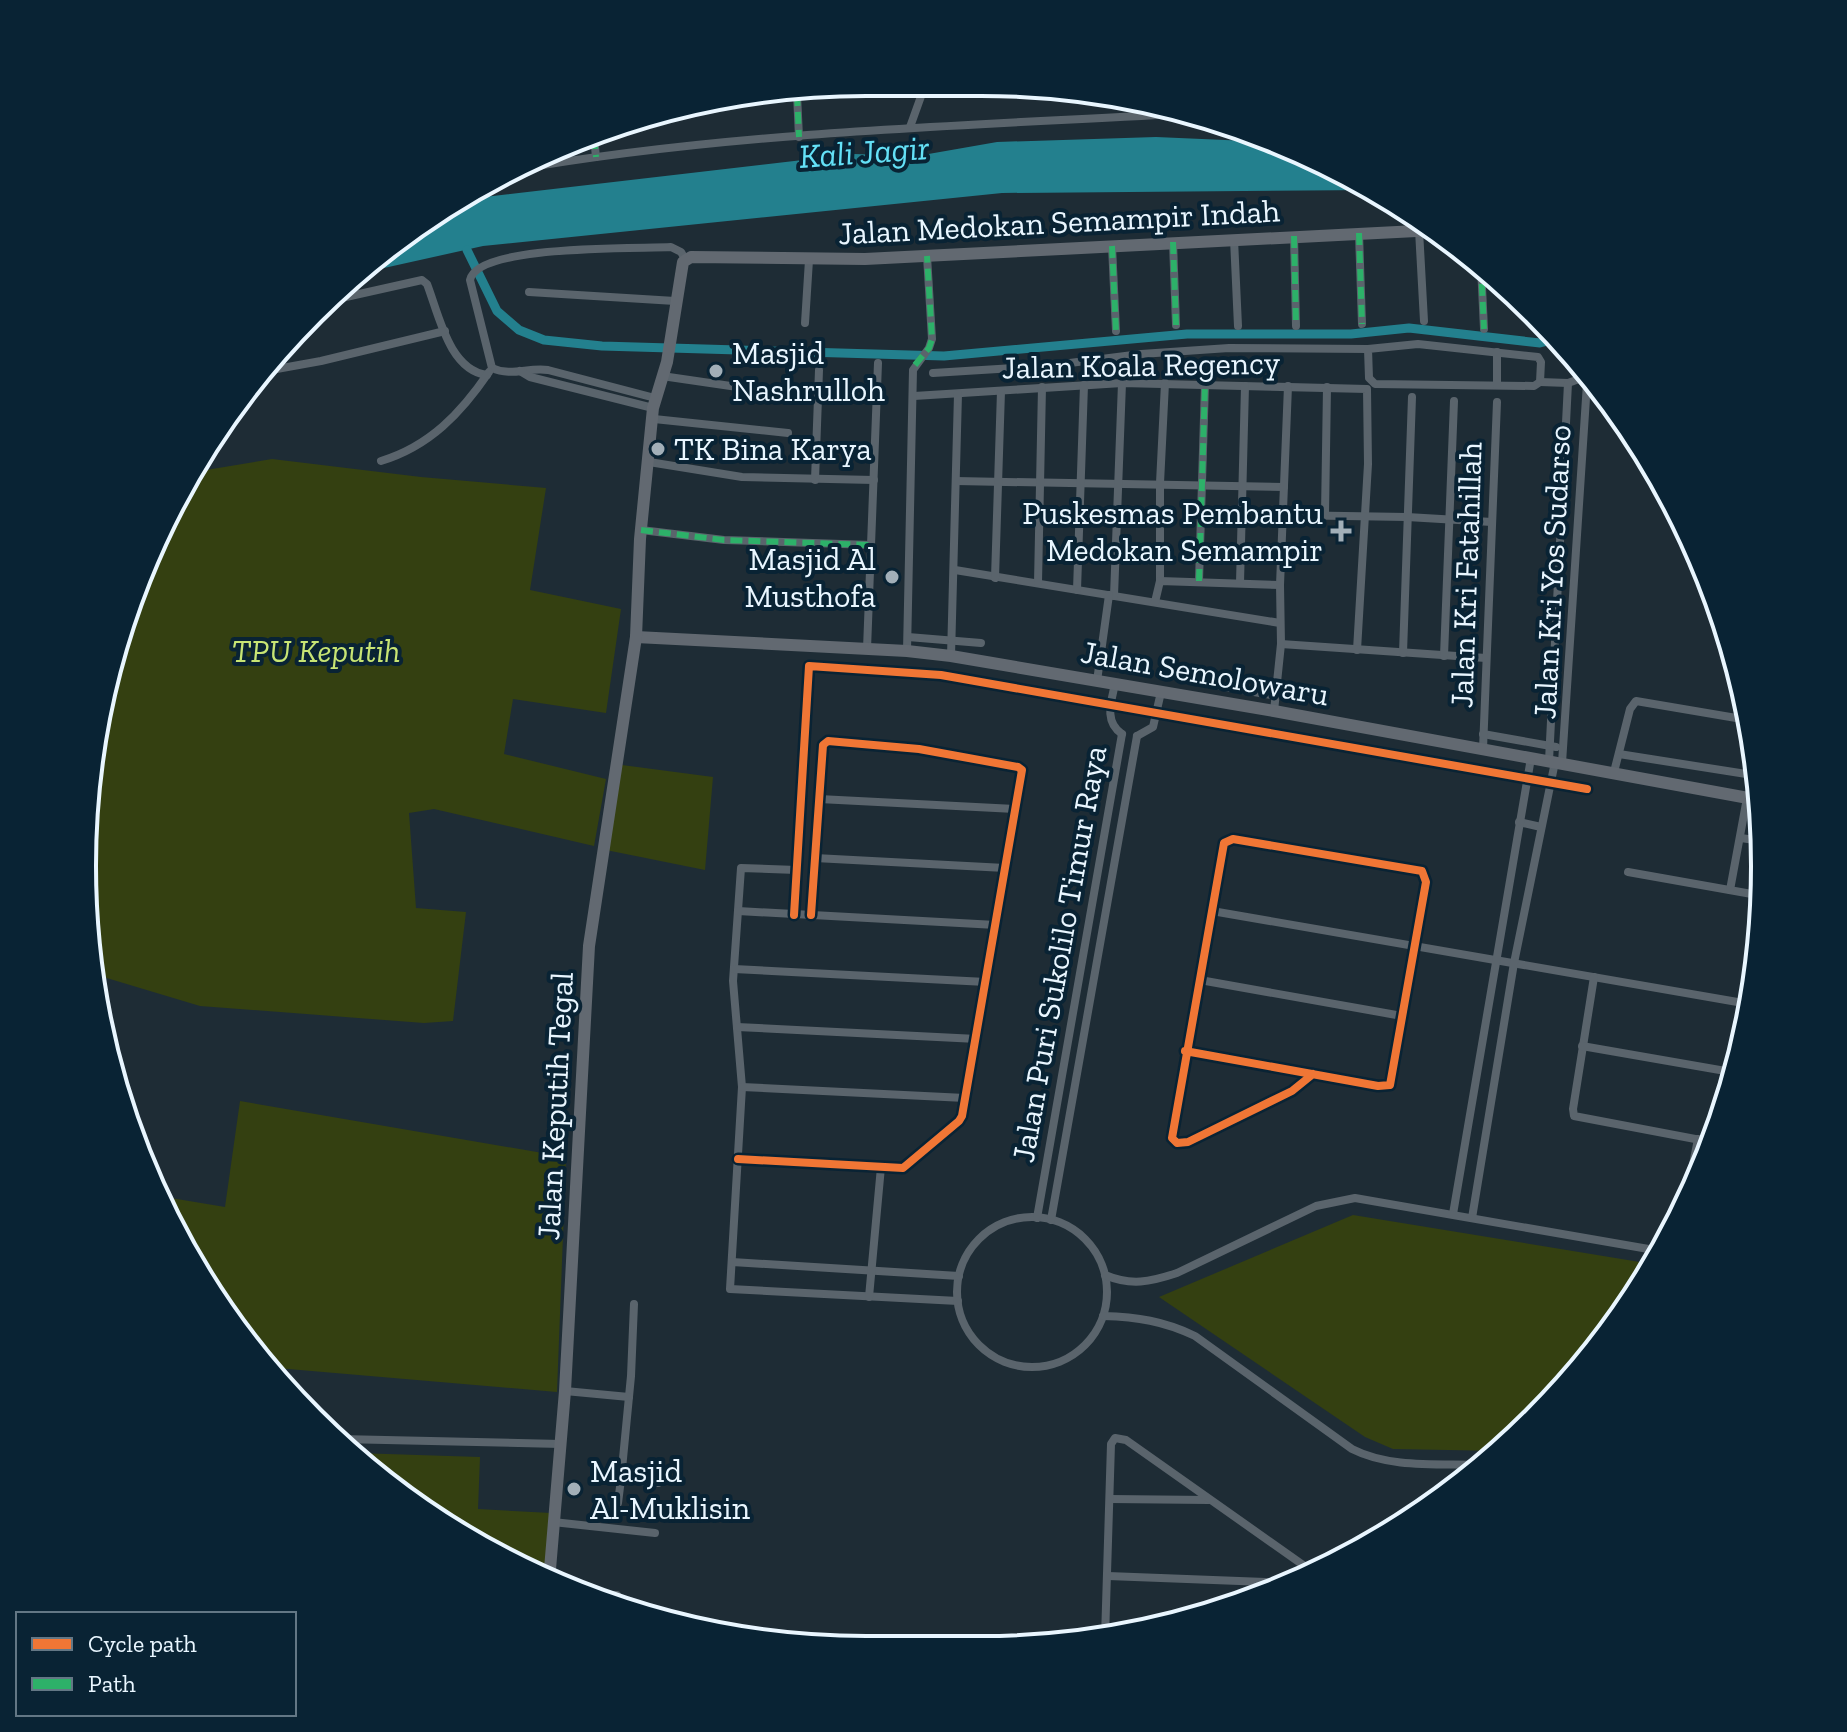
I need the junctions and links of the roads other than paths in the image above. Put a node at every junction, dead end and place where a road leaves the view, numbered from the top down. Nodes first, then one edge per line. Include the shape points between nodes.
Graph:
1 (921, 96) edge
2 (797, 100) edge
3 (1150, 115) edge
4 (910, 127) junction
5 (799, 137) junction
6 (595, 146) edge
7 (596, 157) junction
8 (559, 160) edge
9 (1415, 230) edge
10 (1359, 233) junction
11 (1419, 233) edge
12 (1294, 236) junction
13 (1234, 239) junction
14 (1173, 242) junction
15 (1112, 246) junction
16 (927, 256) junction
17 (685, 259) junction
18 (809, 260) junction
19 (1482, 281) edge
20 (529, 292) dead end
21 (348, 296) edge
22 (675, 301) junction
23 (1424, 321) dead end
24 (805, 323) dead end
25 (1362, 324) dead end
26 (1176, 325) dead end
27 (1238, 326) dead end
28 (1296, 326) dead end
29 (1484, 329) dead end
30 (445, 331) junction
31 (1116, 331) dead end
32 (1368, 349) junction
33 (1497, 352) junction
34 (878, 363) dead end
35 (278, 369) edge
36 (819, 370) dead end
37 (490, 372) junction
38 (933, 373) dead end
39 (662, 376) junction
40 (1578, 379) edge
41 (1122, 383) junction
42 (1165, 383) junction
43 (1568, 383) junction
44 (1205, 384) junction
45 (1538, 384) junction
46 (1084, 385) junction
47 (1497, 385) junction
48 (1245, 386) junction
49 (1288, 386) junction
50 (1042, 387) junction
51 (1327, 387) junction
52 (1372, 388) junction
53 (1001, 391) junction
54 (958, 394) junction
55 (772, 395) dead end
56 (1590, 395) edge
57 (914, 396) junction
58 (1412, 397) dead end
59 (1454, 401) dead end
60 (1497, 402) dead end
61 (654, 408) junction
62 (788, 433) dead end
63 (381, 461) dead end
64 (649, 462) junction
65 (1565, 475) junction
66 (1582, 476) junction
67 (815, 480) junction
68 (874, 480) junction
69 (956, 481) junction
70 (1039, 481) junction
71 (997, 482) junction
72 (1080, 483) junction
73 (1160, 483) junction
74 (1120, 484) junction
75 (1201, 486) junction
76 (1241, 487) junction
77 (1284, 487) junction
78 (1283, 515) junction
79 (1325, 515) junction
80 (1365, 516) junction
81 (1407, 517) junction
82 (1449, 521) junction
83 (1492, 522) junction
84 (641, 530) junction
85 (871, 545) junction
86 (955, 570) junction
87 (995, 578) junction
88 (1160, 581) junction
89 (1199, 581) junction
90 (1038, 583) junction
91 (1240, 583) junction
92 (1280, 585) junction
93 (1077, 590) junction
94 (1112, 595) junction
95 (1155, 602) junction
96 (1280, 623) junction
97 (636, 637) junction
98 (952, 640) junction
99 (981, 643) dead end
100 (1557, 643) junction
101 (1572, 643) junction
102 (908, 644) junction
103 (1281, 644) junction
104 (867, 649) junction
105 (1357, 650) junction
106 (1403, 653) junction
107 (951, 656) junction
108 (1444, 656) junction
109 (1486, 658) junction
110 (1097, 681) junction
111 (1214, 685) dead end
112 (1114, 686) junction
113 (1161, 695) junction
114 (1276, 696) junction
115 (1111, 702) junction
116 (1158, 710) junction
117 (1274, 711) junction
118 (1736, 718) edge
119 (1122, 734) junction
120 (1483, 734) junction
121 (1137, 736) junction
122 (1552, 746) junction
123 (1483, 749) junction
124 (1565, 749) junction
125 (1619, 754) junction
126 (1530, 760) junction
127 (1554, 769) junction
128 (1614, 772) junction
129 (1745, 774) edge
130 (1527, 776) junction
131 (1587, 789) dead end
132 (819, 799) junction
133 (1748, 804) edge
134 (1748, 808) edge
135 (1015, 809) junction
136 (1519, 822) junction
137 (1541, 827) junction
138 (1741, 838) junction
139 (1750, 839) edge
140 (815, 858) junction
141 (1005, 868) junction
142 (797, 870) junction
143 (1628, 872) dead end
144 (1730, 890) junction
145 (1750, 894) edge
146 (738, 911) junction
147 (1212, 911) junction
148 (794, 915) junction
149 (811, 915) junction
150 (996, 925) junction
151 (1416, 945) junction
152 (1083, 955) junction
153 (1098, 959) junction
154 (1498, 959) junction
155 (1514, 963) junction
156 (734, 969) junction
157 (1594, 977) junction
158 (1200, 980) junction
159 (986, 982) junction
160 (1738, 1002) edge
161 (1402, 1016) junction
162 (737, 1027) junction
163 (977, 1039) junction
164 (1582, 1046) junction
165 (1185, 1051) junction
166 (1723, 1071) edge
167 (1313, 1074) junction
168 (742, 1087) junction
169 (965, 1098) junction
170 (1700, 1140) edge
171 (1464, 1158) junction
172 (738, 1159) junction
173 (1480, 1160) junction
174 (881, 1167) junction
175 (1453, 1214) junction
176 (1037, 1218) junction
177 (1472, 1218) junction
178 (1051, 1220) junction
179 (1649, 1249) edge
180 (732, 1262) junction
181 (871, 1271) junction
182 (1105, 1275) junction
183 (959, 1276) junction
184 (869, 1297) junction
185 (958, 1301) junction
186 (634, 1304) dead end
187 (1103, 1316) junction
188 (565, 1391) junction
189 (629, 1397) junction
190 (352, 1439) edge
191 (561, 1444) junction
192 (1466, 1464) edge
193 (621, 1479) junction
194 (658, 1483) dead end
195 (1110, 1499) junction
196 (1209, 1500) junction
197 (618, 1503) dead end
198 (553, 1522) junction
199 (655, 1533) dead end
200 (1303, 1565) edge
201 (550, 1568) edge
202 (1108, 1576) junction
203 (1263, 1582) edge
204 (1106, 1625) edge

1 - 4 street
2 - 5 street
3 - 4 street
4 - 5 street
5 - 7 street
6 - 7 street
7 - 8 street
9 - 10 main road, Jalan Medokan Semampir Indah
10 - 12 main road, Jalan Medokan Semampir Indah
10 - 25 street
11 - 23 street
12 - 13 main road, Jalan Medokan Semampir Indah
12 - 28 street
13 - 14 main road, Jalan Medokan Semampir Indah
13 - 27 street
14 - 15 main road, Jalan Medokan Semampir Indah
14 - 26 street
15 - 16 main road, Jalan Medokan Semampir Indah
15 - 31 street
16 - 18 main road, Jalan Medokan Semampir Indah
16 - 57 street via 932,339 915,365
17 - 18 main road, Jalan Medokan Semampir Indah
17 - 22 main road, Jalan Keputih Tegal
17 - 37 street via 671,247 551,251 508,257 474,273 470,280
18 - 24 street
19 - 29 street
20 - 22 street
21 - 30 street via 422,280
22 - 39 main road, Jalan Keputih Tegal
30 - 35 street
30 - 37 street via 461,362 474,373
32 - 33 street via 1418,344
32 - 38 street via 1229,348
32 - 52 street
33 - 45 street via 1538,357
33 - 47 street
34 - 68 street
36 - 67 street
37 - 61 street via 520,371
37 - 63 street via 441,430 417,448
39 - 55 street
39 - 61 main road, Jalan Keputih Tegal
40 - 43 street, Jalan Koala Regency
41 - 42 street, Jalan Koala Regency
41 - 46 street, Jalan Koala Regency
41 - 74 street
42 - 44 street, Jalan Koala Regency
42 - 73 street
43 - 45 street, Jalan Koala Regency
43 - 65 street, Jalan Kri Yos Sudarso
44 - 48 street, Jalan Koala Regency
44 - 75 street
45 - 47 street, Jalan Koala Regency
46 - 50 street, Jalan Koala Regency
46 - 72 street
47 - 52 street, Jalan Koala Regency
48 - 49 street, Jalan Koala Regency
48 - 76 street
49 - 51 street, Jalan Koala Regency
49 - 77 street
50 - 53 street, Jalan Koala Regency
50 - 70 street
51 - 52 street, Jalan Koala Regency
51 - 79 street
52 - 80 street
53 - 54 street, Jalan Koala Regency
53 - 71 street
54 - 57 street, Jalan Koala Regency
54 - 69 street
56 - 66 street, Jalan Kri Yos Sudarso
57 - 102 street
58 - 81 street
59 - 82 street
60 - 83 street, Jalan Kri Fatahillah
61 - 62 street
61 - 64 main road, Jalan Keputih Tegal
64 - 67 street via 742,477
64 - 84 main road, Jalan Keputih Tegal
65 - 66 street
65 - 100 street, Jalan Kri Yos Sudarso
66 - 101 street, Jalan Kri Yos Sudarso
67 - 68 street
68 - 85 street
69 - 71 street
69 - 86 street
70 - 71 street
70 - 72 street
70 - 90 street
71 - 87 street
72 - 74 street
72 - 93 street
73 - 74 street
73 - 75 street
73 - 88 street
74 - 94 street
75 - 76 street
75 - 89 street
76 - 77 street
76 - 91 street
77 - 78 street
78 - 79 street
78 - 92 street
79 - 80 street
80 - 81 street
80 - 105 street
81 - 82 street
81 - 106 street
82 - 83 street
82 - 108 street
83 - 109 street, Jalan Kri Fatahillah
84 - 85 street via 724,540
84 - 97 main road, Jalan Keputih Tegal
85 - 104 street
86 - 87 street
86 - 98 street
87 - 90 street
88 - 89 street
88 - 95 street
89 - 91 street
90 - 93 street
91 - 92 street
92 - 96 street
93 - 94 street
94 - 95 street
94 - 110 street
95 - 96 street
96 - 103 street
97 - 104 main road, Jalan Semolowaru
97 - 188 main road, Jalan Keputih Tegal via 589,946
98 - 99 street
98 - 102 street
98 - 107 street
100 - 101 street
100 - 122 street, Jalan Kri Yos Sudarso
101 - 124 street, Jalan Kri Yos Sudarso
102 - 104 main road, Jalan Semolowaru
102 - 107 main road, Jalan Semolowaru
103 - 105 street
103 - 114 street
105 - 106 street
106 - 108 street
107 - 110 main road, Jalan Semolowaru
108 - 109 street
109 - 120 street, Jalan Kri Fatahillah
110 - 112 main road, Jalan Semolowaru
111 - 114 street
112 - 113 main road, Jalan Semolowaru
112 - 115 street
113 - 116 street
113 - 117 main road, Jalan Semolowaru
114 - 117 street
115 - 116 street
115 - 119 street, Jalan Puri Sukolilo Timur Raya via 1110,719
115 - 142 street via 941,675 809,666
116 - 121 street, Jalan Puri Sukolilo Timur Raya via 1153,727
116 - 130 street
117 - 123 main road, Jalan Semolowaru
118 - 125 street via 1636,701
119 - 121 street
119 - 152 street, Jalan Puri Sukolilo Timur Raya
120 - 122 street
120 - 123 street, Jalan Kri Fatahillah
121 - 153 street, Jalan Puri Sukolilo Timur Raya
122 - 124 street
122 - 127 street, Jalan Kri Yos Sudarso
123 - 126 main road, Jalan Semolowaru
124 - 127 street, Jalan Kri Yos Sudarso
125 - 128 street
125 - 129 street
126 - 127 main road, Jalan Semolowaru
126 - 130 street
127 - 128 main road, Jalan Semolowaru
127 - 130 street
127 - 131 street
127 - 137 street
128 - 133 main road, Jalan Semolowaru
130 - 136 street
132 - 135 street
132 - 135 street via 823,745 828,741 919,749 1018,767 1022,770
132 - 140 street
134 - 138 street
135 - 141 street
136 - 137 street
136 - 154 street
137 - 155 street
138 - 139 street
138 - 144 street
140 - 141 street
140 - 149 street
141 - 150 street
142 - 146 street via 741,868
142 - 148 street
143 - 144 street
144 - 145 street
146 - 148 street
146 - 156 street
147 - 151 street
147 - 151 street via 1224,843 1233,839 1422,871 1426,882
147 - 158 street
148 - 149 street
149 - 150 street
150 - 159 street
151 - 154 street
151 - 161 street
152 - 153 street
152 - 176 street, Jalan Puri Sukolilo Timur Raya
153 - 178 street, Jalan Puri Sukolilo Timur Raya
154 - 155 street
154 - 171 street
155 - 157 street
155 - 173 street
156 - 159 street
156 - 162 street
157 - 160 street
157 - 164 street
158 - 161 street
158 - 165 street
159 - 163 street
161 - 167 street via 1389,1086
162 - 163 street
162 - 168 street
163 - 169 street
164 - 166 street
164 - 170 street via 1574,1116
165 - 167 street
165 - 167 street via 1172,1135 1177,1143 1292,1091
168 - 169 street
168 - 172 street
169 - 174 street via 959,1121 903,1168
171 - 173 street
171 - 175 street
172 - 174 street
172 - 180 street
173 - 177 street
174 - 181 street
175 - 177 street
175 - 182 street via 1341,1199 1155,1281 1121,1282
176 - 178 street
176 - 183 street via 1011,1221 987,1233 969,1252
177 - 179 street
178 - 182 street via 1086,1240
180 - 181 street
180 - 184 street via 730,1289
181 - 183 street
181 - 184 street
182 - 187 street
183 - 185 street
184 - 185 street
185 - 187 street via 969,1333 980,1346 1025,1366 1073,1355
186 - 189 street
187 - 192 street via 1144,1318 1195,1336 1367,1457
188 - 189 street
188 - 191 main road, Jalan Keputih Tegal
189 - 193 street
190 - 191 street
191 - 198 main road, Jalan Keputih Tegal
193 - 194 street
193 - 197 street
195 - 196 street
195 - 196 street via 1115,1438 1126,1440
195 - 202 street
196 - 200 street
198 - 199 street
198 - 201 main road, Jalan Keputih Tegal
202 - 203 street
202 - 204 street

